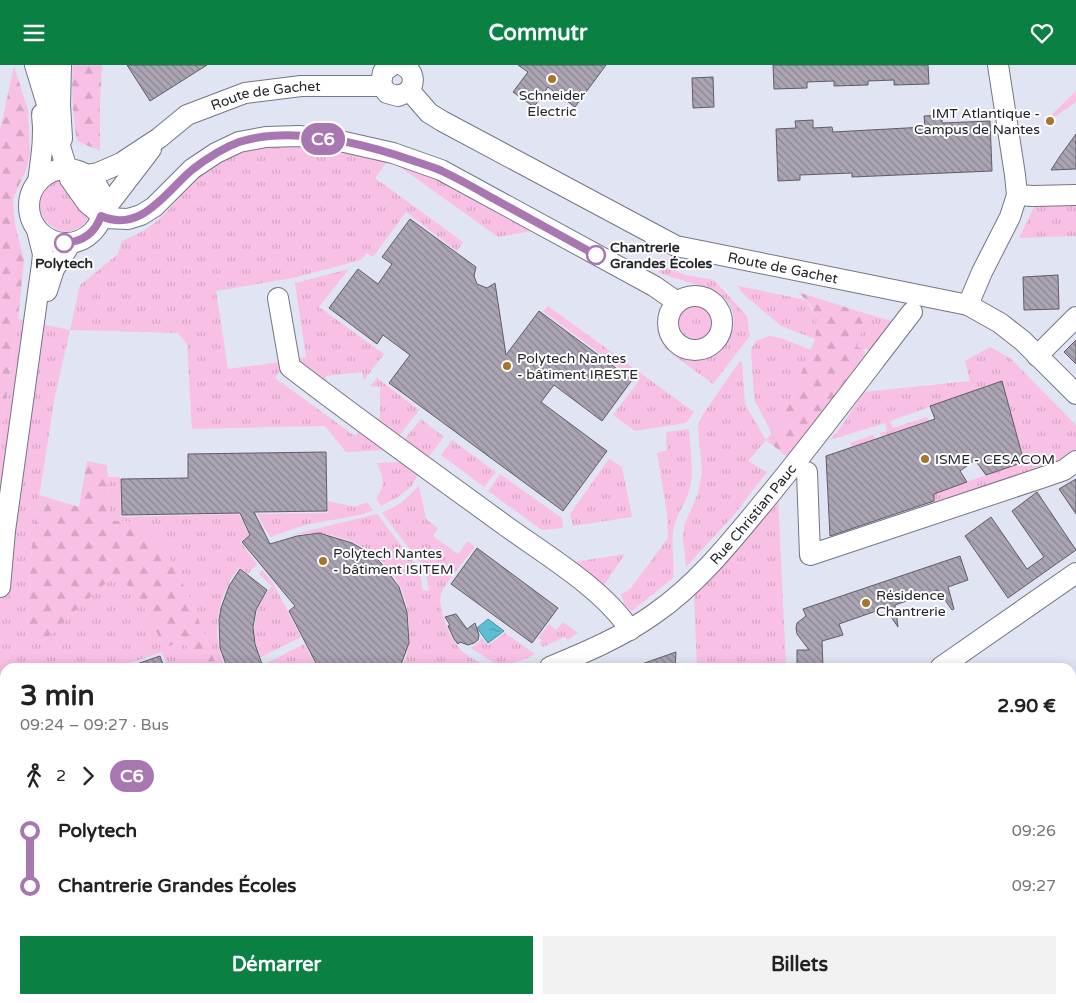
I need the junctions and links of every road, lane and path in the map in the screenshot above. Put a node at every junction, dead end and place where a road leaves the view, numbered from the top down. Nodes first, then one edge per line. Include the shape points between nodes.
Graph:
1 (34, 65) edge
2 (57, 65) edge
3 (392, 65) edge
4 (402, 65) edge
5 (998, 65) edge
6 (382, 86) junction
7 (410, 90) junction
8 (58, 138) junction
9 (159, 138) junction
10 (67, 169) junction
11 (86, 175) junction
12 (38, 182) junction
13 (1017, 195) junction
14 (1076, 195) edge
15 (102, 214) junction
16 (37, 230) junction
17 (71, 243) junction
18 (278, 298) dead end
19 (677, 302) dead end
20 (968, 305) junction
21 (912, 312) dead end
22 (1076, 317) edge
23 (33, 330) junction
24 (1037, 356) junction
25 (1074, 389) edge
26 (1076, 461) edge
27 (807, 472) dead end
28 (1076, 573) edge
29 (0, 587) edge
30 (630, 631) junction
31 (560, 663) edge
32 (947, 663) edge

1 - 8 street
1 - 12 street via 44,130
2 - 8 highway
3 - 6 street via 382,75
4 - 7 street via 412,76
5 - 13 street via 1010,102
6 - 7 street via 387,93 396,96
6 - 9 street, Route de Gachet via 301,86 246,93 187,115
7 - 20 street, Route de Gachet via 429,113 442,121 676,246
8 - 10 street
9 - 11 street, Route de Gachet via 121,163
9 - 15 street, Route de Gachet
10 - 11 street
10 - 12 street via 48,173
10 - 15 street via 80,196
11 - 15 street via 100,191
12 - 16 street via 31,193 29,206
13 - 14 street
13 - 20 street via 1010,217
15 - 17 street via 88,236
15 - 19 street via 128,219 141,215 154,207 192,169 239,143 266,137 299,136 340,141 393,153 442,171 654,286
16 - 17 street via 56,242
16 - 23 street via 43,254
17 - 23 street via 54,269
18 - 30 street via 290,367 582,582 611,606
20 - 24 street, Route de Gachet via 1000,323
21 - 30 street, Rue Christian Pauc via 731,542 700,576
22 - 24 street
23 - 29 street
24 - 25 street, Route de Gachet
26 - 27 street via 1064,470 810,555
28 - 32 street
30 - 31 street, Rue Christian Pauc

